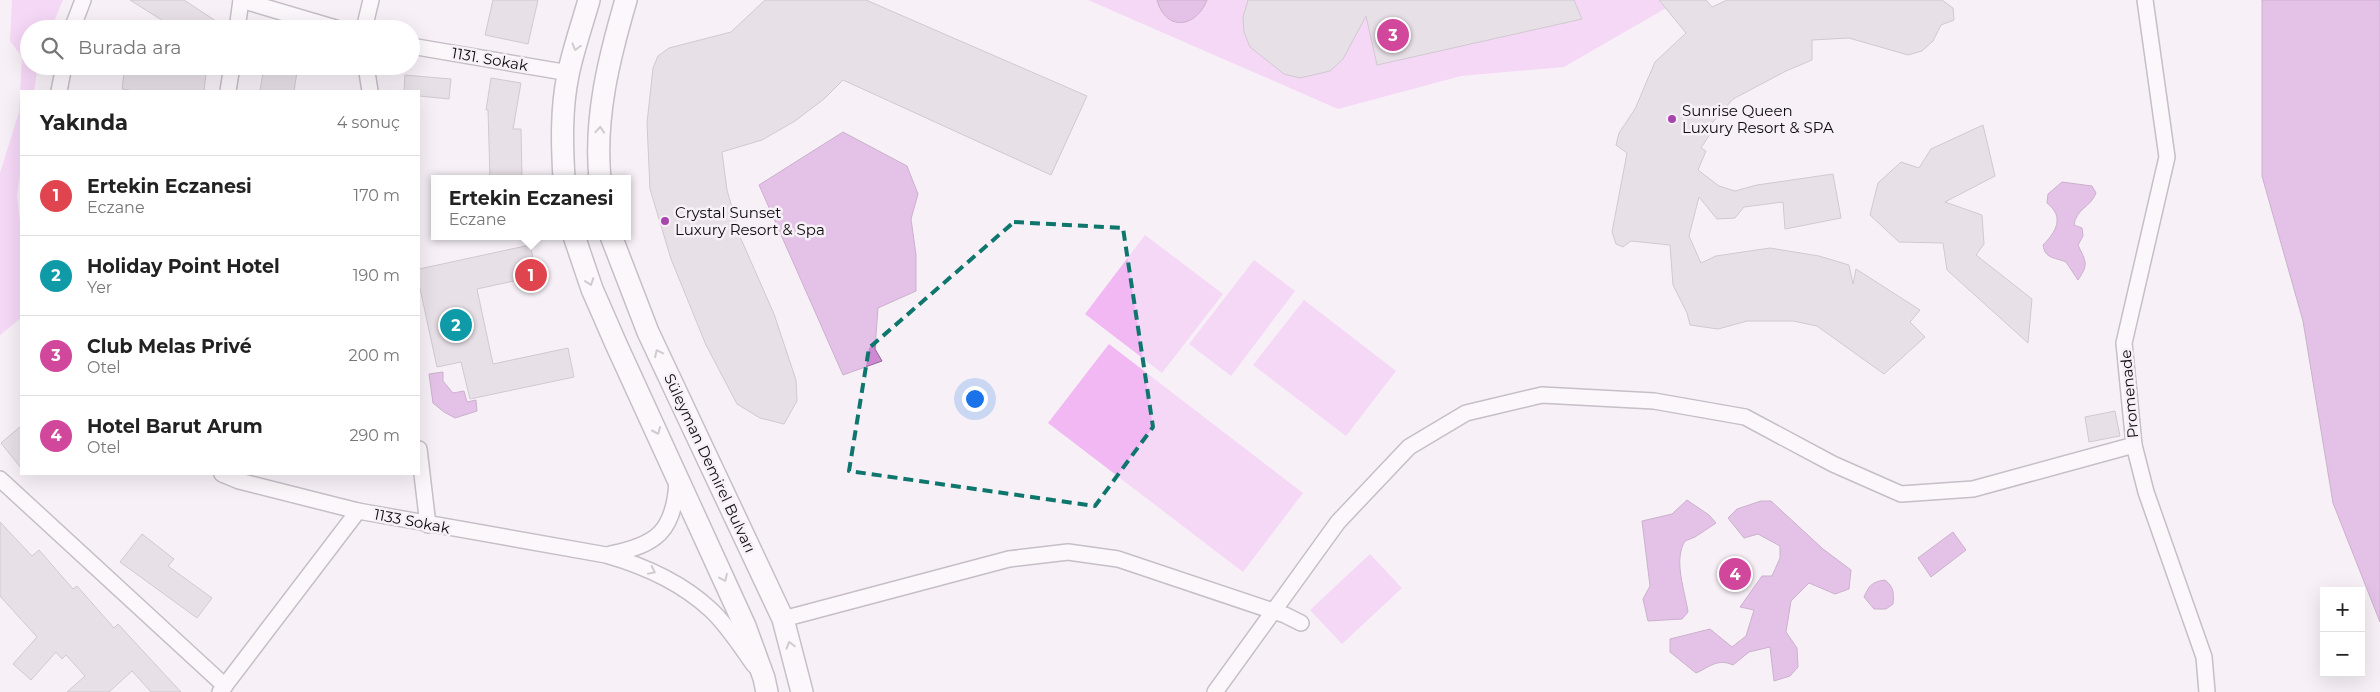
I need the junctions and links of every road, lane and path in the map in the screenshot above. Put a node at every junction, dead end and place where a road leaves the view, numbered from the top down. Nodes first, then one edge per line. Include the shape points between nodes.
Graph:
1 (83, 0) edge
2 (241, 0) edge
3 (371, 0) edge
4 (589, 0) edge
5 (626, 0) edge
6 (2145, 0) edge
7 (75, 20) edge
8 (238, 20) edge
9 (309, 20) edge
10 (366, 20) edge
11 (420, 48) edge
12 (568, 73) junction
13 (62, 75) edge
14 (231, 75) edge
15 (367, 75) edge
16 (59, 90) edge
17 (228, 90) edge
18 (370, 90) edge
19 (564, 175) edge
20 (600, 175) edge
21 (575, 240) edge
22 (612, 240) edge
23 (2134, 445) junction
24 (420, 457) edge
25 (224, 475) edge
26 (678, 477) junction
27 (0, 479) edge
28 (358, 511) junction
29 (428, 525) junction
30 (606, 555) junction
31 (1275, 612) junction
32 (783, 619) junction
33 (1301, 623) dead end
34 (765, 685) edge
35 (222, 689) edge
36 (802, 692) edge
37 (1215, 692) edge
38 (2208, 692) edge

1 - 7 street
2 - 8 street
2 - 9 street
3 - 10 street
4 -> 12 main road
20 -> 5 main road via 598,156 609,57
6 - 23 street, Promenade via 2168,157 2124,343
11 - 12 street, 1131. Sokak
12 - 19 main road via 564,100
13 - 16 street
14 - 17 street
15 - 18 street
21 -> 26 main road via 592,290
32 -> 22 main road, Süleyman Demirel Bulvarı via 648,332
23 - 31 street via 1973,489 1901,494 1834,464 1745,417 1654,401 1542,394 1466,413 1409,447 1338,522
23 - 38 street, Promenade via 2146,492 2204,657
24 - 29 street
25 - 28 street, 1133 Sokak
26 - 30 street via 671,518 657,537 637,549
26 -> 34 main road via 746,626
27 - 35 street
28 - 29 street, 1133 Sokak
28 - 35 street
29 - 30 street, 1133 Sokak
30 -> 34 street via 641,565 691,593 712,611
31 - 32 street via 1118,559 1068,552 1009,559
31 - 33 street
31 - 37 street
36 -> 32 main road, Süleyman Demirel Bulvarı

